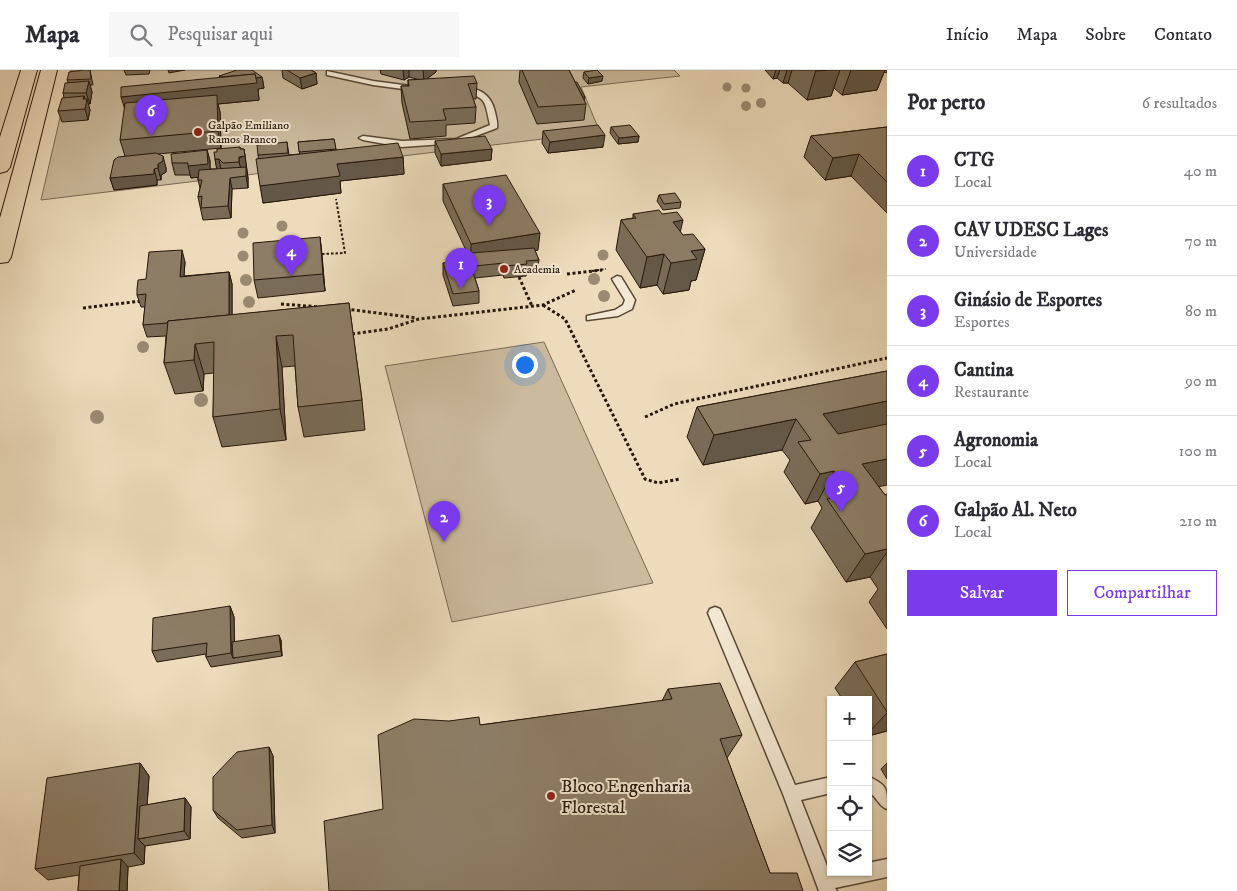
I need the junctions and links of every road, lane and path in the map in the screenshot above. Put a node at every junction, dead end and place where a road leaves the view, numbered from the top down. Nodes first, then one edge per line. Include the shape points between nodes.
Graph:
1 (29, 70) edge
2 (49, 70) edge
3 (330, 73) dead end
4 (430, 89) edge
5 (448, 89) edge
6 (6, 126) edge
7 (363, 138) dead end
8 (0, 167) edge
9 (20, 179) junction
10 (0, 181) edge
11 (336, 199) dead end
12 (1, 250) edge
13 (322, 254) edge
14 (613, 268) dead end
15 (567, 274) dead end
16 (519, 277) edge
17 (617, 278) dead end
18 (576, 290) dead end
19 (141, 301) edge
20 (280, 304) dead end
21 (543, 305) junction
22 (532, 306) junction
23 (328, 307) edge
24 (83, 308) dead end
25 (338, 308) edge
26 (591, 318) dead end
27 (419, 319) junction
28 (352, 334) edge
29 (887, 358) edge
30 (645, 417) dead end
31 (680, 479) dead end
32 (715, 613) dead end
33 (872, 786) edge
34 (827, 787) edge
35 (791, 794) junction
36 (887, 801) edge
37 (887, 868) edge
38 (826, 886) edge

1 - 6 main road
2 - 9 main road
3 - 4 lane via 402,88
5 - 7 lane via 481,92 488,97 494,126 457,141 402,144
6 - 8 main road
9 - 10 main road
9 - 12 main road
11 - 13 path via 345,253
14 - 15 path
16 - 22 path
17 - 26 lane via 630,300 628,307 618,313
18 - 21 path
19 - 24 path
20 - 23 path
21 - 22 path
21 - 31 path via 565,320 645,479 658,483
22 - 27 path
25 - 27 path
27 - 28 path via 388,330
29 - 30 path via 674,404
32 - 35 lane
33 - 36 lane via 879,789
34 - 35 lane
35 - 38 lane
37 - 38 lane

